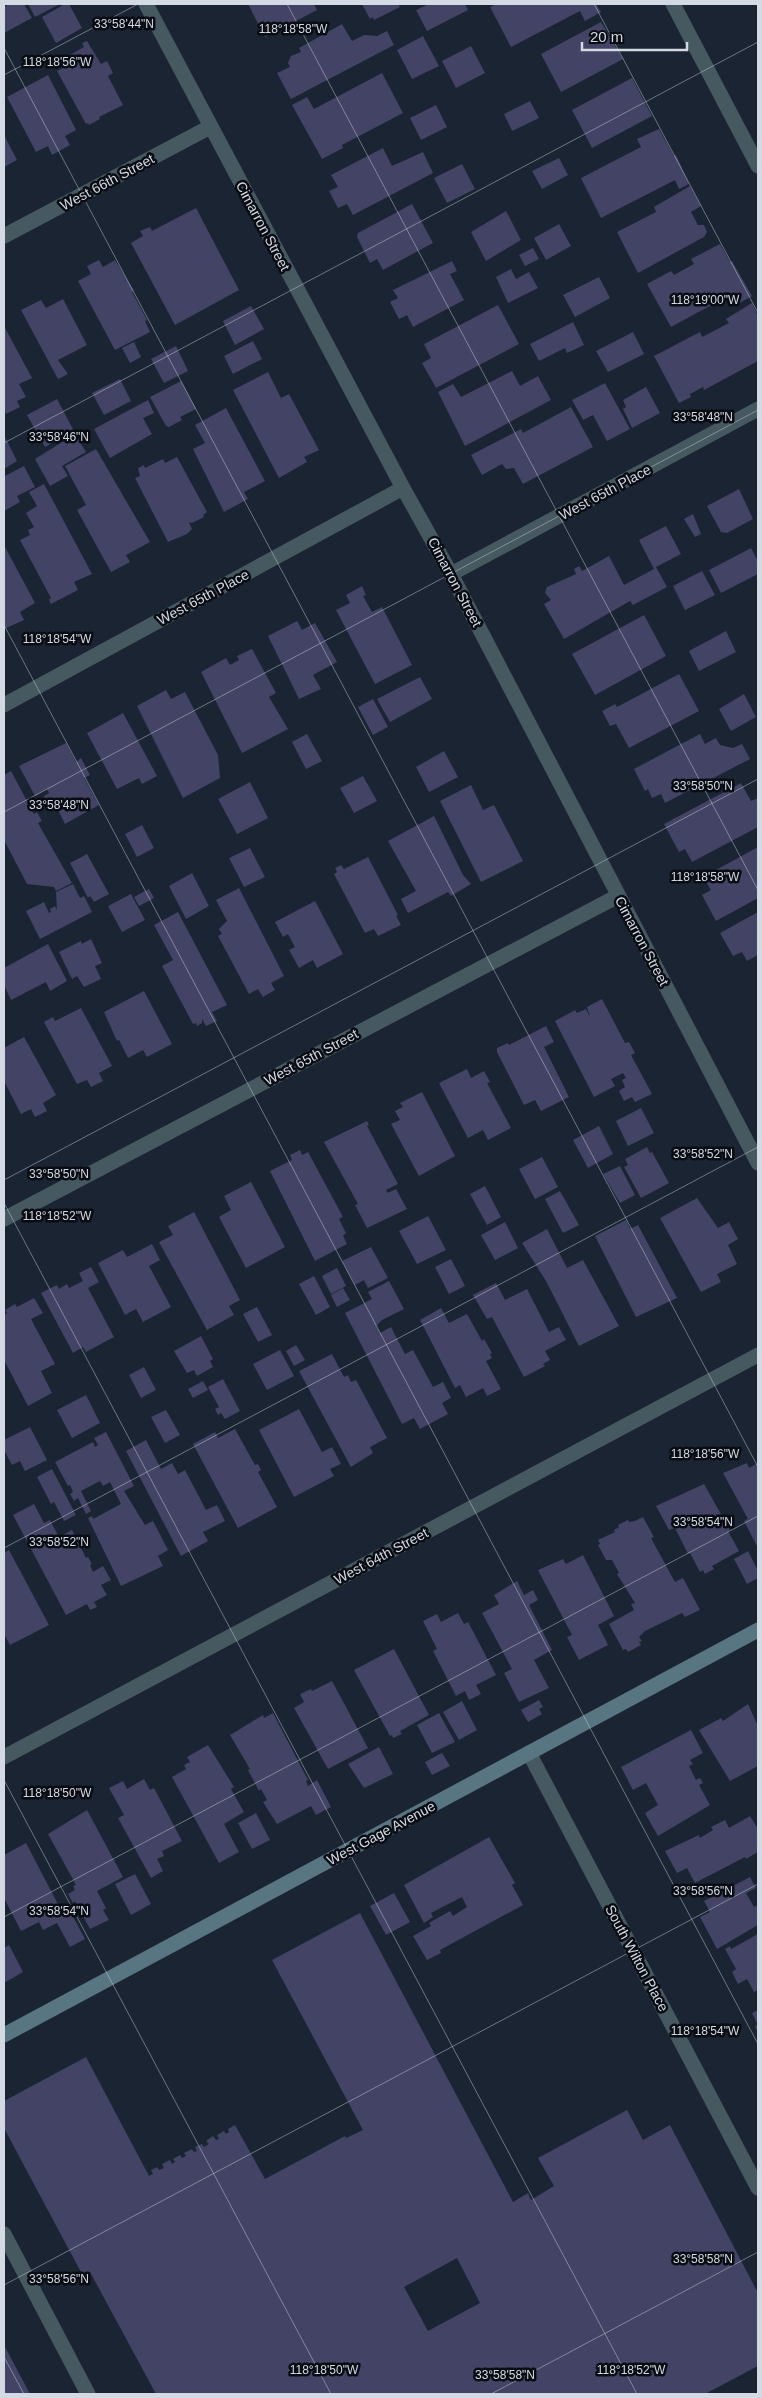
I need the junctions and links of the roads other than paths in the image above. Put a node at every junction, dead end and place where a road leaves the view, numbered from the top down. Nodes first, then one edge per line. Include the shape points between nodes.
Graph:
1 (146, 4) edge
2 (673, 4) edge
3 (210, 127) junction
4 (758, 166) edge
5 (4, 236) edge
6 (758, 410) edge
7 (403, 488) junction
8 (451, 574) junction
9 (4, 705) edge
10 (618, 896) junction
11 (758, 1163) edge
12 (4, 1219) edge
13 (758, 1355) edge
14 (758, 1630) edge
15 (530, 1753) junction
16 (4, 1757) edge
17 (4, 2035) edge
18 (758, 2188) edge
19 (4, 2234) edge
20 (88, 2394) edge

1 - 3 street, Cimarron Street
2 - 4 street
3 - 5 street, West 66th Street
3 - 7 street, Cimarron Street
6 - 8 street, West 65th Place
7 - 8 street, Cimarron Street
7 - 9 street, West 65th Place
8 - 10 street, Cimarron Street
10 - 11 street, Cimarron Street
10 - 12 street, West 65th Street
13 - 16 street, West 64th Street
14 - 15 street, West Gage Avenue
15 - 17 street, West Gage Avenue
15 - 18 street, South Wilton Place
19 - 20 street

